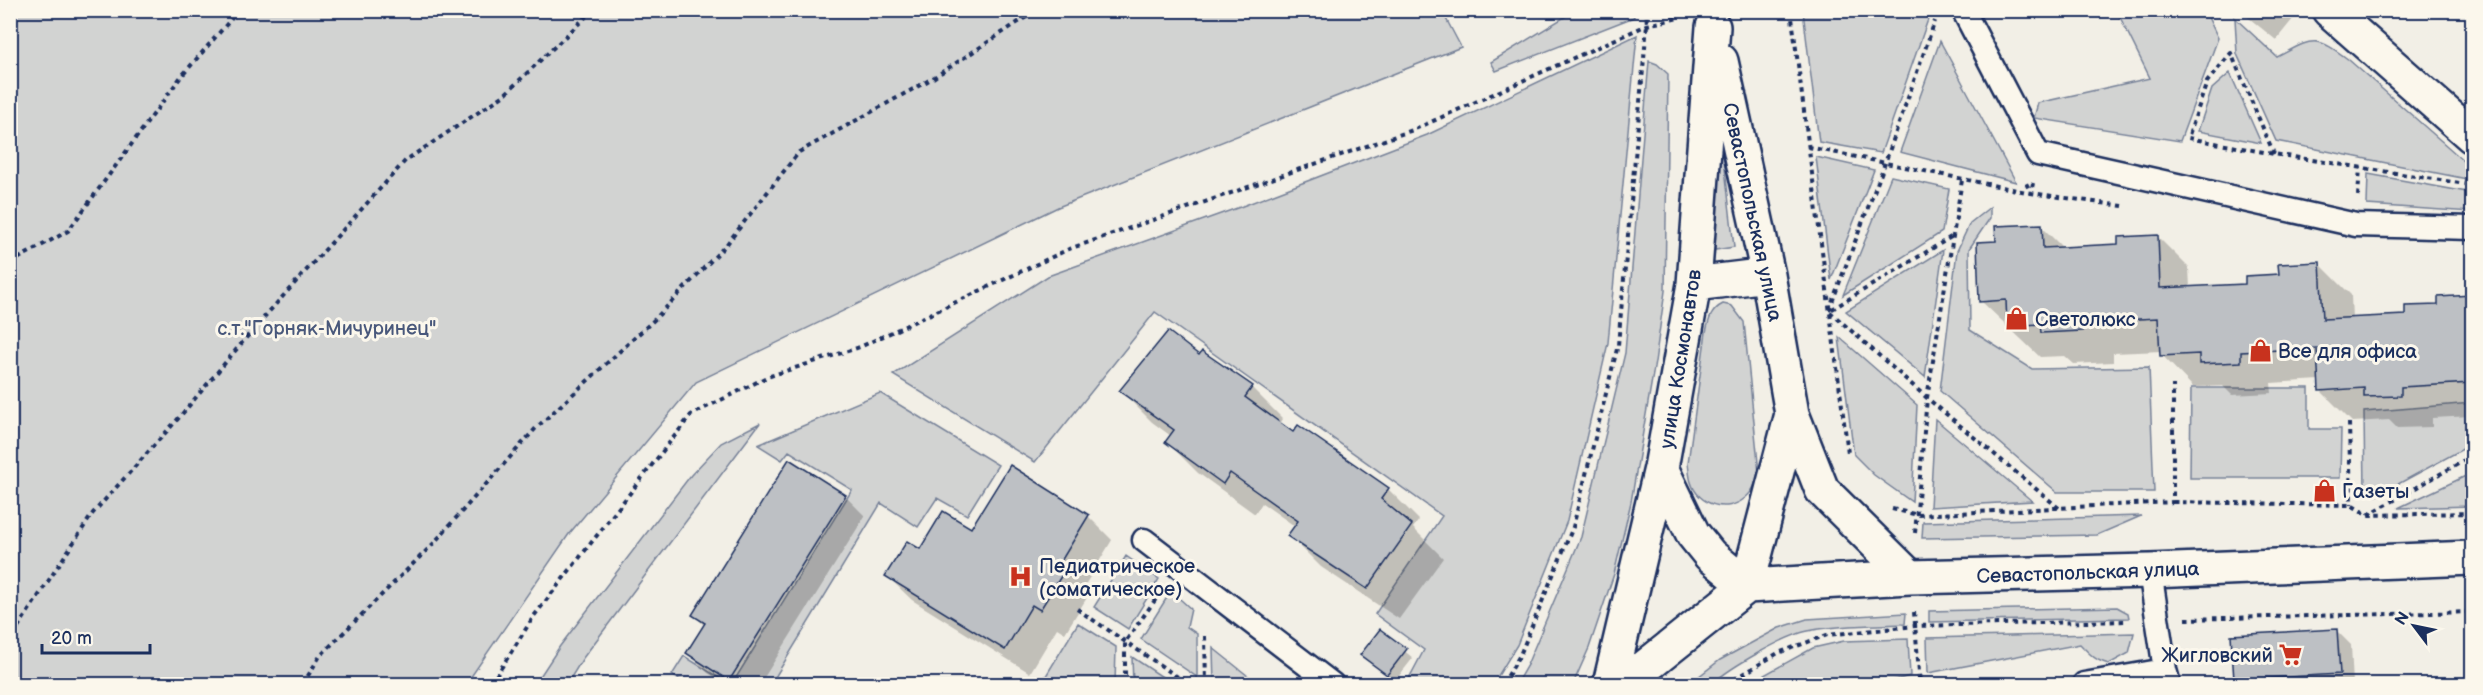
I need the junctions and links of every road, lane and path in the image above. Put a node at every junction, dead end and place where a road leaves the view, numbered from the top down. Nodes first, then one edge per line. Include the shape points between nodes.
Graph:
1 (239, 10) edge
2 (593, 10) edge
3 (1037, 10) edge
4 (1646, 10) edge
5 (1791, 10) edge
6 (1939, 10) edge
7 (1963, 10) edge
8 (2328, 10) edge
9 (1711, 16) edge
10 (1647, 25) junction
11 (2472, 136) edge
12 (1808, 147) junction
13 (2274, 154) junction
14 (1886, 163) junction
15 (2472, 185) edge
16 (2472, 228) edge
17 (1952, 236) junction
18 (10, 263) edge
19 (1768, 275) junction
20 (1694, 284) junction
21 (1829, 311) junction
22 (2172, 385) dead end
23 (1927, 398) junction
24 (1792, 414) junction
25 (2349, 423) dead end
26 (1848, 456) dead end
27 (2472, 456) edge
28 (1662, 468) junction
29 (2174, 502) junction
30 (2351, 505) junction
31 (1891, 508) dead end
32 (2060, 508) junction
33 (2472, 513) edge
34 (1917, 515) junction
35 (2368, 515) junction
36 (1144, 540) dead end
37 (2472, 558) edge
38 (1178, 566) junction
39 (2150, 571) junction
40 (1910, 577) junction
41 (1748, 586) junction
42 (1077, 609) dead end
43 (2472, 612) edge
44 (2157, 620) junction
45 (10, 622) edge
46 (1915, 626) junction
47 (18, 627) junction
48 (1205, 636) dead end
49 (1125, 642) junction
50 (10, 660) edge
51 (2167, 677) edge
52 (303, 684) edge
53 (491, 684) edge
54 (1125, 684) edge
55 (1188, 684) edge
56 (1206, 684) edge
57 (1332, 684) edge
58 (1503, 684) edge
59 (1610, 684) edge
60 (1624, 684) edge
61 (1727, 684) edge
62 (1920, 684) edge
63 (2084, 684) edge

1 - 18 path via 180,78 68,231
2 - 47 path via 503,96 406,160 93,513
3 - 52 path via 933,78 800,152 726,245 655,319 536,428 432,545 320,656
4 - 10 path
5 - 12 path
6 - 14 path
7 - 16 lane via 2038,154 2356,225
8 - 11 main road
9 - 10 path
9 - 19 main road, Севастопольская улица
9 - 20 main road, улица Космонавтов
10 - 53 path via 1413,130 1069,249 860,347 767,377 691,415 534,616
10 - 58 path via 1618,345 1573,527 1520,655
12 - 14 path
12 - 21 path
13 - 13 path via 2188,138 2207,82 2231,53
13 - 15 path
14 - 17 path via 1962,180
14 - 21 path
17 - 21 path
17 - 23 path
19 - 20 main road
19 - 24 main road, Севастопольская улица
20 - 28 main road, улица Космонавтов
21 - 23 path
21 - 26 path
22 - 29 path
23 - 32 path
23 - 34 path
24 - 40 main road, Севастопольская улица via 1822,490
24 - 41 main road, Севастопольская улица
25 - 30 path
27 - 35 path
28 - 41 main road via 1693,534 1710,555
28 - 59 main road, улица Космонавтов
29 - 30 path
29 - 32 path
30 - 35 path
31 - 34 path
32 - 34 path
33 - 35 path
34 - 40 path
36 - 38 lane
37 - 39 main road, Севастопольская улица
38 - 49 path
38 - 57 lane
39 - 40 main road, Севастопольская улица
39 - 44 lane
40 - 41 main road
40 - 46 path
41 - 60 main road
42 - 49 path
43 - 44 path
44 - 46 path
44 - 51 lane
45 - 47 path
46 - 61 path via 1827,635 1778,653
46 - 62 path
47 - 50 path
48 - 56 path
49 - 54 path
49 - 55 path
51 - 63 lane

